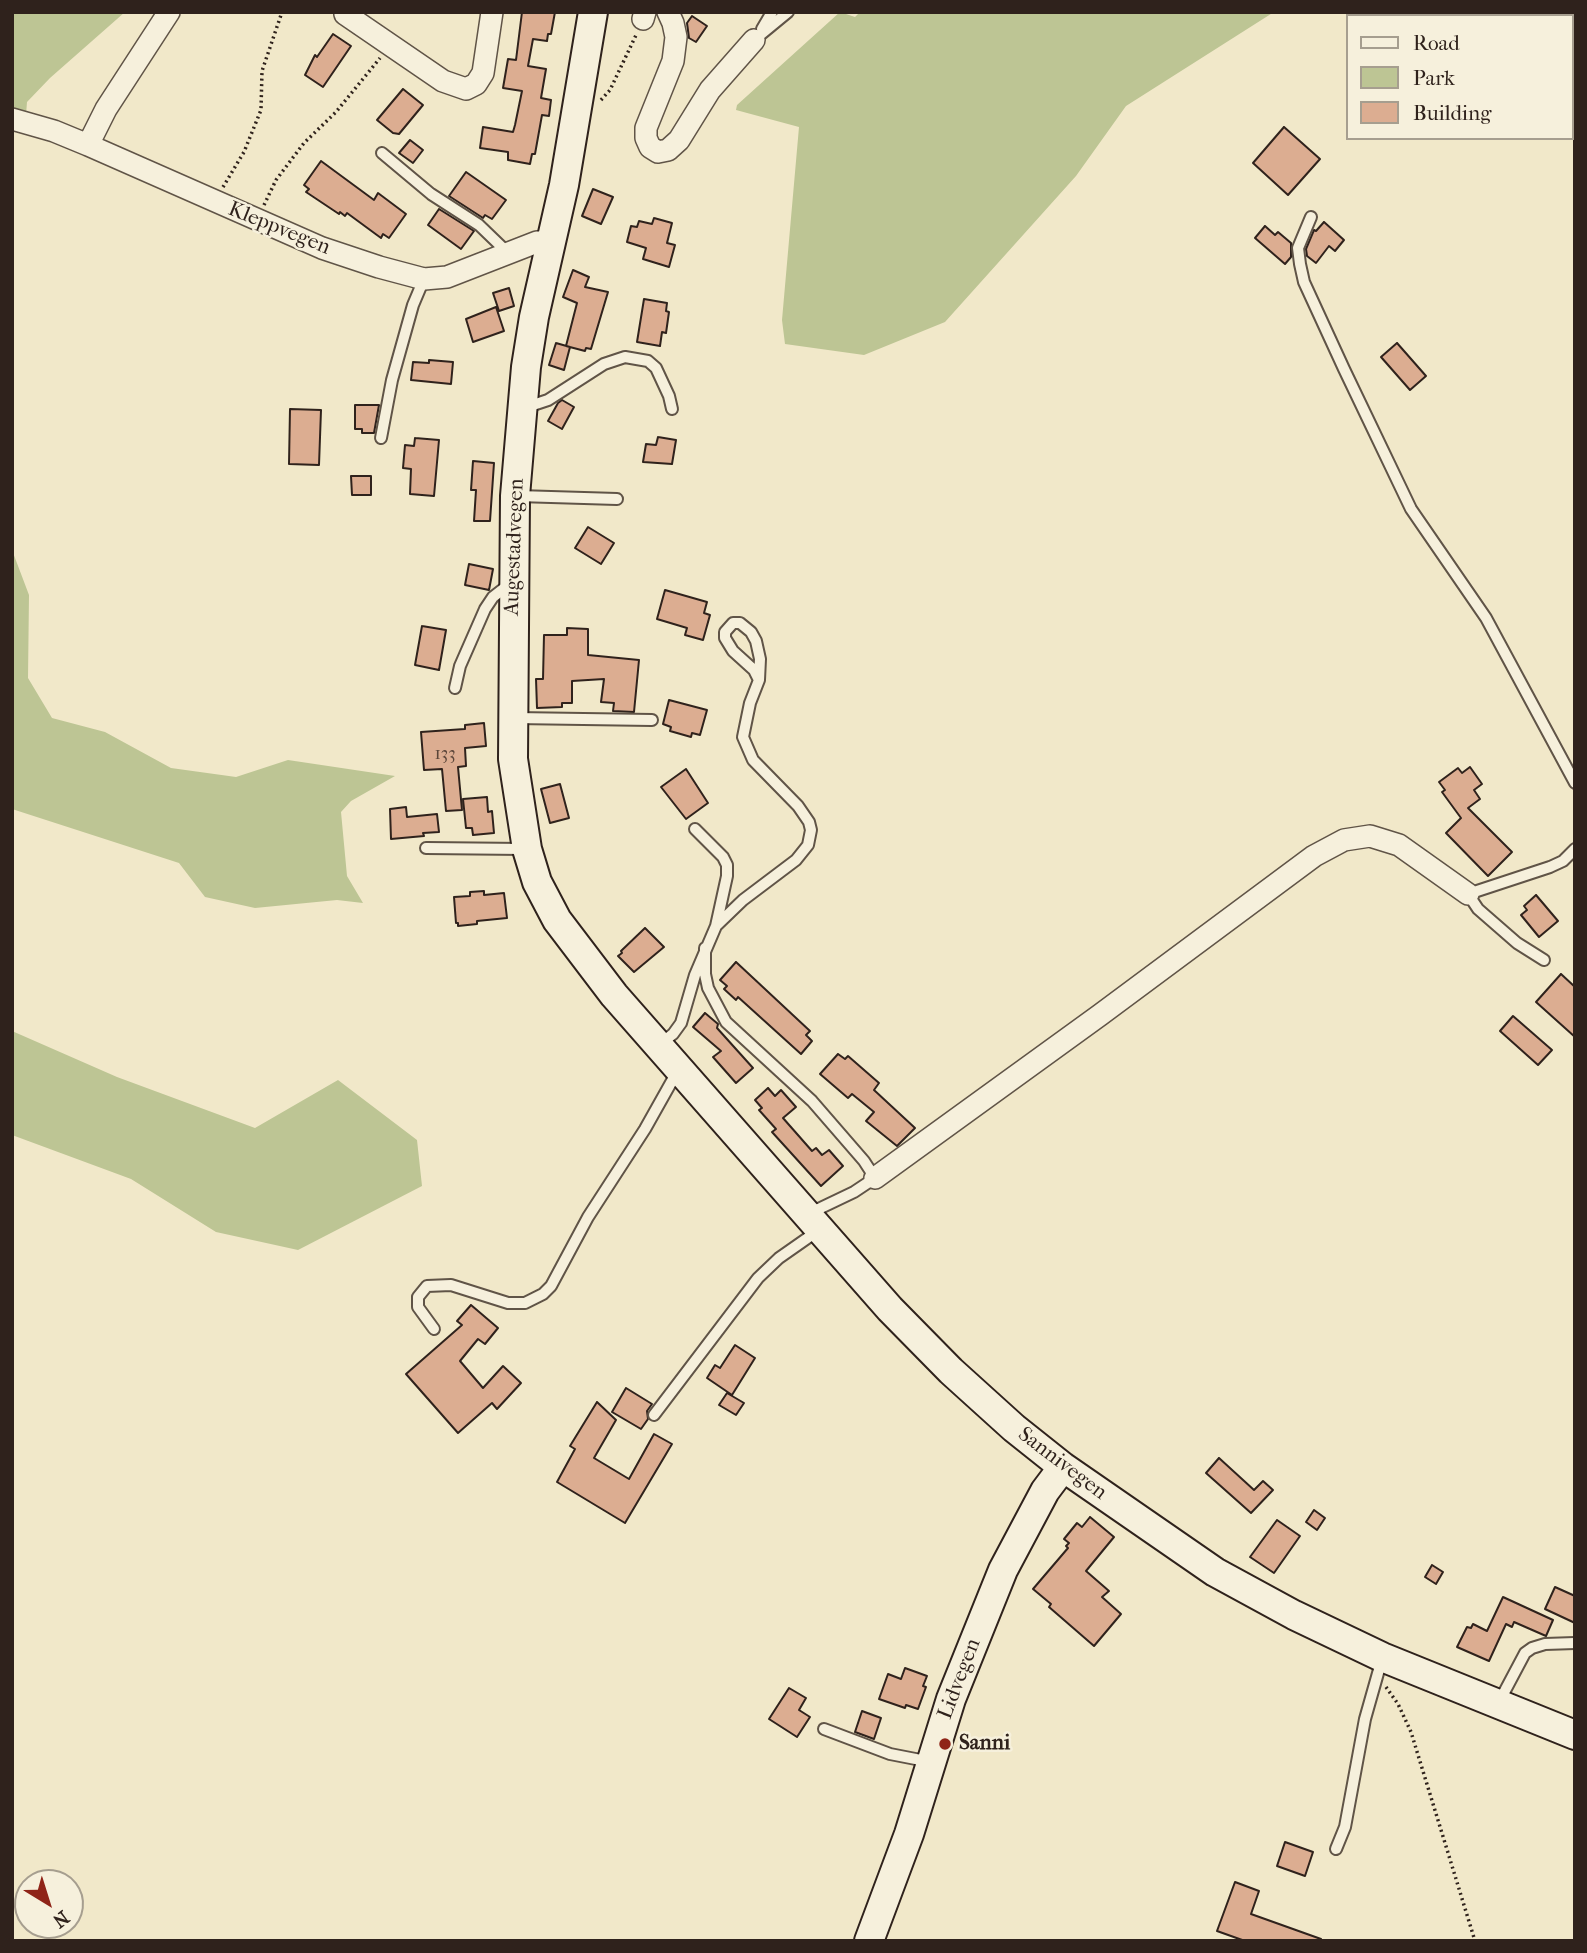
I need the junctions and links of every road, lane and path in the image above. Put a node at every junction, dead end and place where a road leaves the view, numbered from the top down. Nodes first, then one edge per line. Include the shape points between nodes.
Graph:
1 (169, 12) edge
2 (282, 12) edge
3 (492, 12) edge
4 (593, 12) edge
5 (668, 12) edge
6 (772, 12) edge
7 (788, 12) edge
8 (345, 14) dead end
9 (644, 15) edge
10 (754, 40) junction
11 (391, 45) junction
12 (12, 119) edge
13 (577, 121) junction
14 (88, 145) junction
15 (382, 153) dead end
16 (214, 203) junction
17 (1311, 217) dead end
18 (256, 219) junction
19 (552, 242) junction
20 (508, 252) junction
21 (424, 279) junction
22 (522, 409) junction
23 (672, 409) dead end
24 (381, 438) dead end
25 (515, 496) junction
26 (617, 499) dead end
27 (513, 582) junction
28 (759, 680) junction
29 (455, 688) dead end
30 (512, 719) junction
31 (652, 720) dead end
32 (1575, 783) edge
33 (695, 829) dead end
34 (426, 848) dead end
35 (527, 849) junction
36 (1575, 849) edge
37 (1468, 894) junction
38 (716, 926) junction
39 (705, 948) junction
40 (1544, 960) dead end
41 (658, 1046) junction
42 (678, 1069) junction
43 (875, 1178) junction
44 (812, 1223) junction
45 (434, 1329) dead end
46 (653, 1415) dead end
47 (1063, 1468) junction
48 (1575, 1643) edge
49 (1379, 1668) junction
50 (1498, 1704) junction
51 (824, 1729) dead end
52 (1575, 1735) edge
53 (931, 1762) junction
54 (1336, 1849) dead end
55 (869, 1941) edge
56 (1475, 1941) edge

1 - 14 street
2 - 16 path via 262,71 261,110 244,152
3 - 11 street via 483,73 466,89 443,81
4 - 13 main road, Augestadvegen
5 - 10 street via 676,37 673,61 646,128 650,147 658,152 679,140 710,90
6 - 10 lane
7 - 10 lane
8 - 11 street
9 - 13 path via 610,90
11 - 18 path via 304,143 276,180
12 - 14 street, Kleppvegen
13 - 19 main road, Augestadvegen
14 - 16 street, Kleppvegen
15 - 20 lane
16 - 18 street, Kleppvegen
17 - 32 lane via 1298,248 1300,264 1344,369 1411,509 1486,618
18 - 21 street, Kleppvegen via 322,248
19 - 20 street, Kleppvegen
19 - 22 main road, Augestadvegen via 534,317
20 - 21 street, Kleppvegen via 447,277
21 - 24 lane via 392,380
22 - 23 lane via 548,400 604,363 625,357 648,361 656,368
22 - 25 main road, Augestadvegen
25 - 26 lane
25 - 27 main road, Augestadvegen
27 - 29 lane via 485,609
27 - 30 main road, Augestadvegen
28 - 28 lane via 756,640 740,623 733,623 725,638
28 - 38 lane via 743,737 753,760 809,822 810,837 796,860
30 - 31 lane
30 - 35 main road, Augestadvegen via 513,759
33 - 38 lane via 727,865
34 - 35 lane
35 - 41 main road, Augestadvegen via 537,882 566,934
36 - 37 lane via 1550,867
37 - 40 lane via 1478,909 1517,943
37 - 43 street via 1399,845 1370,836 1343,839
38 - 39 lane
39 - 41 lane via 681,1023
39 - 43 lane via 708,988 726,1022 812,1101
41 - 42 main road, Sannivegen
42 - 44 main road, Sannivegen
42 - 45 lane via 551,1286 525,1303 508,1303 451,1285 427,1286 418,1297 418,1307
43 - 44 lane
44 - 46 lane via 758,1278
44 - 47 main road, Sannivegen via 951,1371
47 - 49 main road, Sannivegen via 1215,1572
47 - 53 main road, Lidvegen via 1045,1491 1003,1570
48 - 50 lane via 1545,1644 1525,1653
49 - 50 main road, Sannivegen
49 - 54 lane
49 - 56 path via 1411,1732
50 - 52 main road, Sannivegen
51 - 53 lane via 890,1754
53 - 55 main road, Lidvegen

